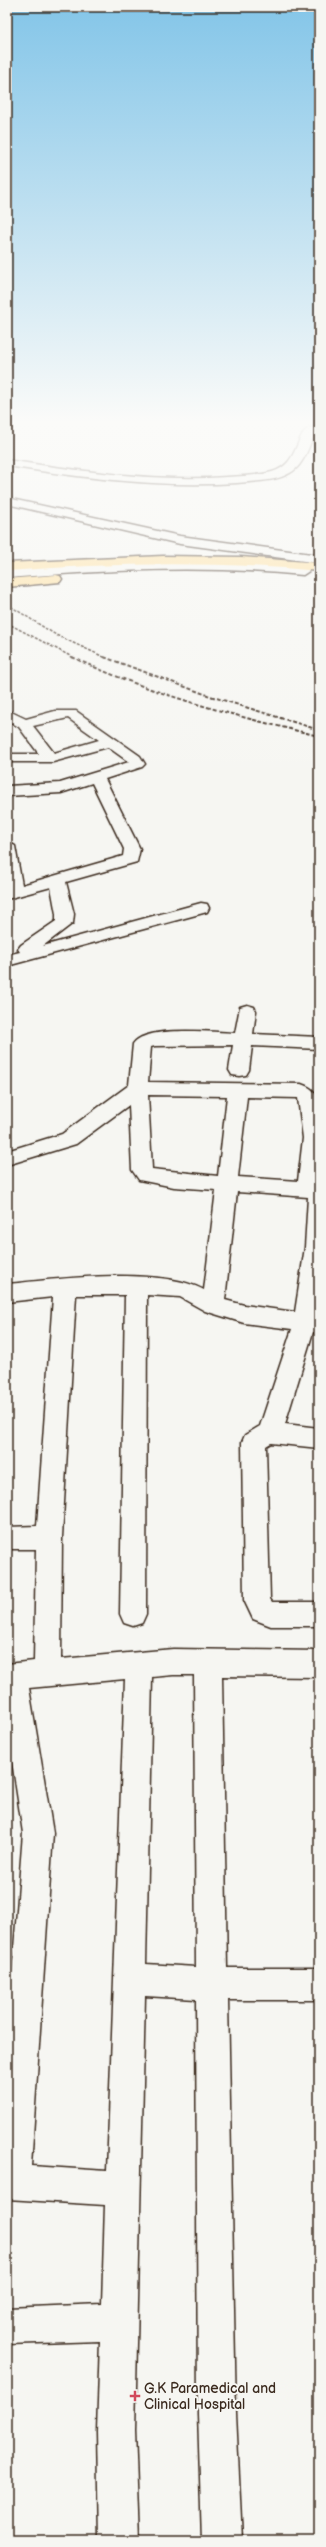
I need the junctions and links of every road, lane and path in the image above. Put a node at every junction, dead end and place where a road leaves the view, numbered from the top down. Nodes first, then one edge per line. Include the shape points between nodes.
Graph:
1 (208, 544) edge
2 (319, 559) edge
3 (7, 567) edge
4 (319, 567) edge
5 (319, 573) edge
6 (7, 574) edge
7 (319, 580) edge
8 (7, 583) edge
9 (7, 714) edge
10 (24, 724) junction
11 (110, 742) junction
12 (7, 758) edge
13 (50, 758) junction
14 (96, 777) junction
15 (7, 792) edge
16 (8, 853) edge
17 (58, 882) junction
18 (11, 893) edge
19 (201, 908) dead end
20 (7, 961) edge
21 (247, 1011) dead end
22 (242, 1040) junction
23 (319, 1043) edge
24 (239, 1070) dead end
25 (138, 1088) junction
26 (238, 1090) junction
27 (316, 1131) edge
28 (7, 1158) edge
29 (226, 1183) junction
30 (315, 1190) edge
31 (136, 1285) junction
32 (65, 1287) junction
33 (7, 1293) edge
34 (213, 1305) junction
35 (312, 1323) edge
36 (270, 1434) junction
37 (319, 1438) edge
38 (49, 1537) junction
39 (7, 1538) edge
40 (133, 1614) dead end
41 (319, 1614) edge
42 (208, 1662) junction
43 (319, 1664) edge
44 (139, 1665) junction
45 (47, 1674) junction
46 (11, 1691) edge
47 (129, 1979) junction
48 (212, 1984) junction
49 (319, 1984) edge
50 (10, 2182) edge
51 (123, 2190) junction
52 (119, 2322) junction
53 (7, 2326) edge
54 (119, 2540) edge
55 (222, 2540) edge

1 - 2 street
3 - 4 highway via 162,558 231,559
5 - 6 street via 252,566 194,565 68,569
7 - 8 highway via 254,574 181,572
9 - 10 street
10 - 11 street via 55,715 71,714
10 - 13 street
11 - 13 street
11 - 14 street via 135,759 138,764
12 - 13 street
14 - 15 street via 61,788
14 - 17 street via 132,849 132,857 127,862
16 - 18 street
17 - 18 street
17 - 20 street via 65,914 62,926
19 - 20 street
21 - 22 street
22 - 23 street
22 - 24 street
22 - 25 street via 171,1037 144,1041
25 - 26 street
25 - 28 street via 69,1139
25 - 29 street via 143,1173 174,1180
26 - 27 street via 305,1092
26 - 29 street
27 - 30 street
29 - 30 street
29 - 34 street
30 - 35 street via 316,1247
31 - 32 street
31 - 34 street via 177,1287
31 - 40 street
32 - 33 street
32 - 38 street
34 - 35 street via 244,1314
35 - 36 street
36 - 37 street
36 - 41 street via 254,1442 257,1600 262,1610 271,1614
38 - 39 street
38 - 45 street
42 - 43 street
42 - 44 street
42 - 48 street
44 - 45 street
44 - 47 street
45 - 46 street
46 - 50 street via 38,1833
47 - 48 street
47 - 51 street
48 - 49 street
48 - 55 street via 217,2414
50 - 51 street
51 - 52 street
52 - 53 street
52 - 54 street via 116,2431

